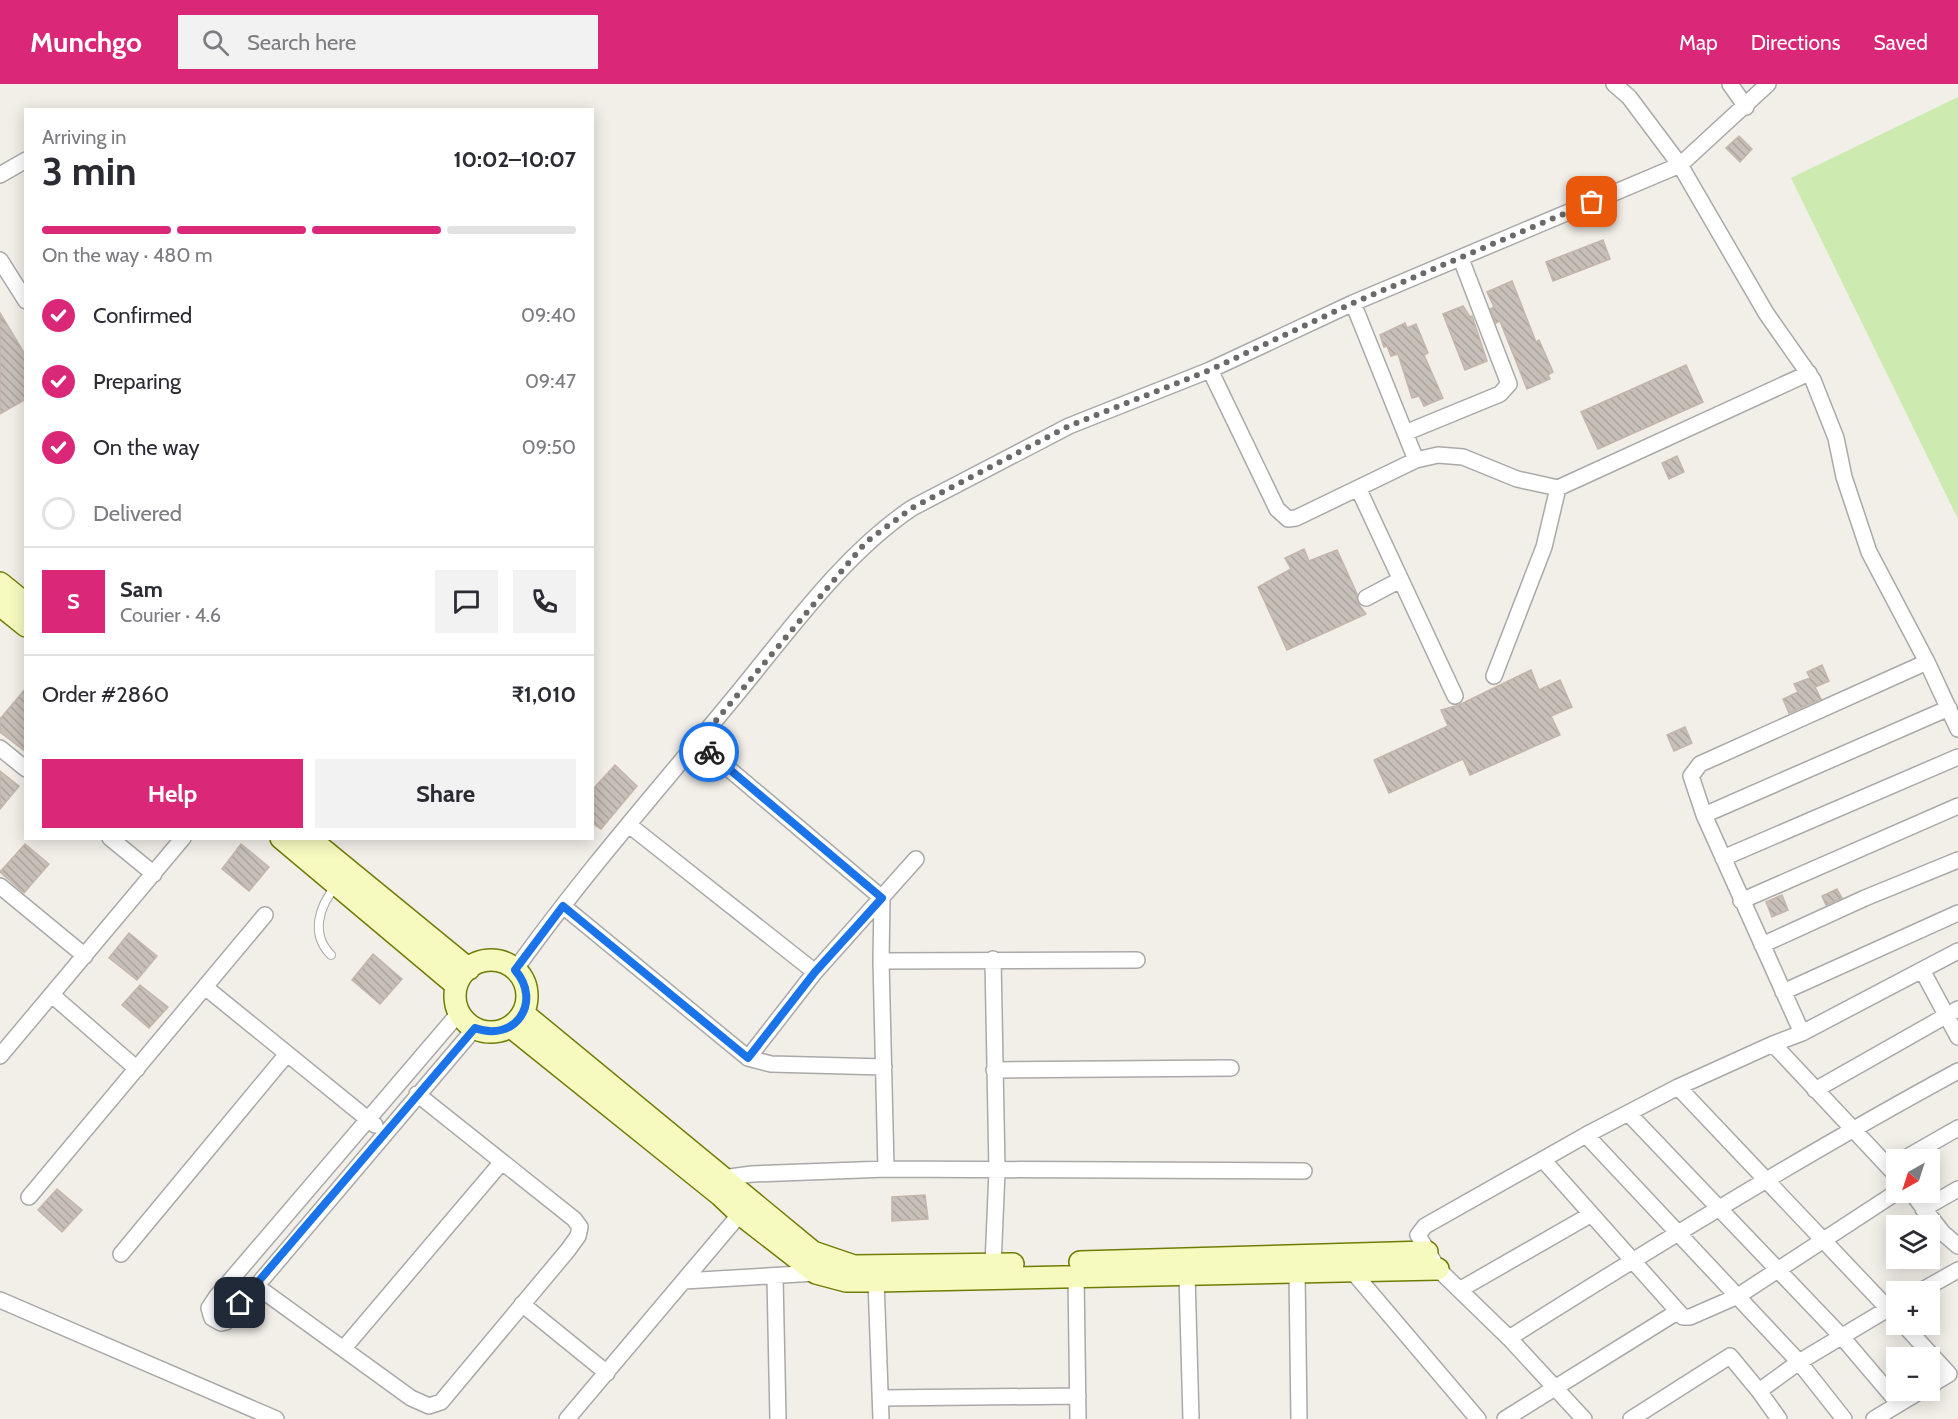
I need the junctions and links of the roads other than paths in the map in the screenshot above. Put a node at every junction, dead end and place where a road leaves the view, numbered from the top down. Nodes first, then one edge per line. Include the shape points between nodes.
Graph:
1 (1614, 84) edge
2 (1730, 84) edge
3 (1768, 84) edge
4 (1746, 106) junction
5 (24, 161) edge
6 (1680, 165) junction
7 (0, 175) edge
8 (1461, 259) junction
9 (0, 260) edge
10 (24, 298) edge
11 (1353, 303) junction
12 (1210, 370) junction
13 (1809, 373) junction
14 (1405, 433) junction
15 (1416, 460) junction
16 (1558, 488) junction
17 (1359, 490) junction
18 (1400, 580) junction
19 (0, 583) edge
20 (1366, 598) dead end
21 (18, 612) edge
22 (1927, 663) junction
23 (1494, 676) dead end
24 (1455, 696) dead end
25 (1949, 708) junction
26 (1958, 729) edge
27 (698, 742) junction
28 (0, 748) edge
29 (1958, 758) edge
30 (24, 767) edge
31 (1958, 806) edge
32 (1704, 815) junction
33 (629, 825) junction
34 (112, 840) edge
35 (181, 840) edge
36 (283, 840) edge
37 (311, 840) edge
38 (1723, 858) junction
39 (916, 859) dead end
40 (1958, 860) edge
41 (154, 874) junction
42 (337, 885) junction
43 (0, 886) edge
44 (882, 898) junction
45 (1741, 901) junction
46 (563, 906) junction
47 (1958, 913) edge
48 (265, 915) dead end
49 (1762, 945) junction
50 (1958, 951) edge
51 (331, 955) dead end
52 (85, 956) junction
53 (993, 959) junction
54 (1137, 960) dead end
55 (880, 961) junction
56 (515, 970) junction
57 (1922, 970) junction
58 (815, 972) junction
59 (462, 977) junction
60 (205, 987) junction
61 (1783, 992) junction
62 (52, 995) junction
63 (1952, 1012) edge
64 (459, 1013) junction
65 (517, 1020) junction
66 (475, 1028) junction
67 (1802, 1033) junction
68 (1958, 1037) edge
69 (1773, 1044) junction
70 (287, 1054) junction
71 (0, 1056) edge
72 (748, 1058) junction
73 (884, 1067) junction
74 (137, 1068) junction
75 (1231, 1068) dead end
76 (994, 1070) junction
77 (1958, 1071) edge
78 (1678, 1087) junction
79 (1815, 1090) junction
80 (417, 1094) junction
81 (1628, 1113) junction
82 (367, 1119) junction
83 (1853, 1127) junction
84 (1958, 1128) edge
85 (384, 1133) junction
86 (1586, 1136) junction
87 (1924, 1149) edge
88 (1886, 1157) edge
89 (1544, 1161) junction
90 (501, 1162) junction
91 (886, 1169) junction
92 (997, 1171) junction
93 (1304, 1171) dead end
94 (722, 1178) junction
95 (1766, 1180) junction
96 (1958, 1189) edge
97 (29, 1197) dead end
98 (1886, 1199) edge
99 (1919, 1203) edge
100 (1717, 1209) junction
101 (1923, 1209) junction
102 (740, 1215) junction
103 (1590, 1215) junction
104 (1678, 1232) junction
105 (1825, 1240) junction
106 (1958, 1246) edge
107 (121, 1254) dead end
108 (1433, 1261) junction
109 (1630, 1261) junction
110 (1346, 1263) junction
111 (993, 1264) junction
112 (821, 1265) junction
113 (1958, 1270) edge
114 (1777, 1271) junction
115 (1297, 1274) junction
116 (1187, 1275) junction
117 (1076, 1276) junction
118 (775, 1278) junction
119 (684, 1281) junction
120 (876, 1281) junction
121 (1938, 1281) edge
122 (255, 1285) junction
123 (1461, 1289) junction
124 (1738, 1296) junction
125 (0, 1300) edge
126 (1886, 1303) edge
127 (522, 1304) junction
128 (1677, 1312) junction
129 (1886, 1314) edge
130 (1914, 1335) edge
131 (1842, 1336) junction
132 (1509, 1338) junction
133 (344, 1348) junction
134 (1799, 1362) junction
135 (1953, 1372) edge
136 (607, 1373) junction
137 (1940, 1380) edge
138 (1557, 1389) junction
139 (1758, 1391) junction
140 (1078, 1396) junction
141 (881, 1398) junction
142 (1904, 1401) edge
143 (1899, 1404) junction
144 (1776, 1415) edge
145 (276, 1419) edge
146 (567, 1419) edge
147 (778, 1419) edge
148 (881, 1419) edge
149 (1078, 1419) edge
150 (1191, 1419) edge
151 (1299, 1419) edge
152 (1478, 1419) edge
153 (1504, 1419) edge
154 (1584, 1419) edge
155 (1631, 1419) edge
156 (1759, 1419) edge
157 (1844, 1419) edge
158 (1874, 1419) edge

1 - 6 street
2 - 4 street
3 - 4 street
4 - 6 street
5 - 7 street
6 - 8 street
6 - 13 street via 1766,313
8 - 11 street
8 - 14 street via 1509,384 1500,394
9 - 10 street
11 - 12 street
11 - 14 street
12 - 17 street via 1281,515 1296,518
12 - 27 street via 1069,426 888,524 866,542
13 - 16 street
13 - 22 street via 1825,405 1869,552
14 - 15 street
15 - 16 street via 1438,455 1463,457 1517,479
15 - 17 street
16 - 23 street via 1544,547
17 - 18 street
18 - 20 street
18 - 24 street
19 - 21 street
22 - 25 street
22 - 32 street via 1700,764 1694,769 1692,783
25 - 26 street
25 - 32 street
27 - 33 street
27 - 44 street
28 - 30 street
29 - 38 street
31 - 45 street
32 - 38 street
33 - 46 street
33 - 58 street
34 - 41 street
35 - 41 street
36 - 42 street
37 - 59 street
38 - 45 street
39 - 44 street
40 - 49 street
41 - 52 street
42 - 51 lane via 318,916 322,940
42 - 59 street
43 - 52 street
44 - 55 street
44 - 58 street
45 - 49 street
46 - 56 street
46 - 72 street
47 - 61 street
48 - 60 street
49 - 61 street
50 - 57 street
52 - 62 street
53 - 54 street
53 - 55 street
53 - 76 street
55 - 73 street
56 - 59 street via 489,961
56 - 65 street via 525,986 526,1004
57 - 63 street
57 - 67 street
58 - 72 street
59 - 64 street
60 - 70 street
60 - 74 street
61 - 67 street
62 - 71 street
62 - 74 street
63 - 68 street
63 - 79 street
64 - 66 street
64 - 82 street
65 - 66 street via 493,1032
65 - 94 street
65 - 102 street
66 - 80 street
67 - 69 street
69 - 78 street
69 - 79 street
70 - 82 street
70 - 107 street
72 - 73 street via 771,1064
73 - 91 street
74 - 97 street
75 - 76 street
76 - 92 street
77 - 83 street
78 - 81 street
78 - 95 street
79 - 83 street
80 - 85 street
80 - 90 street
81 - 86 street
81 - 100 street
82 - 85 street
82 - 122 street via 217,1296 209,1313 217,1322 226,1322
83 - 88 street
83 - 95 street
84 - 87 street
85 - 122 street
86 - 89 street
86 - 104 street
89 - 103 street
89 - 108 street via 1425,1226 1418,1235
90 - 127 street via 580,1227 568,1251
90 - 133 street
91 - 92 street
91 - 94 street
92 - 93 street
92 - 111 street
94 - 112 street via 813,1252
95 - 100 street
95 - 105 street
96 - 101 street
98 - 105 street
99 - 101 street
100 - 104 street
100 - 114 street
101 - 106 street
102 - 112 street
102 - 119 street
103 - 109 street
103 - 123 street
104 - 109 street
104 - 124 street
105 - 114 street
105 - 126 street
108 - 110 street
108 - 123 street
109 - 128 street
109 - 132 street
110 - 111 street
110 - 115 street
110 - 152 street
111 - 112 street
112 - 118 street
112 - 120 street via 846,1281
113 - 121 street
114 - 124 street
114 - 131 street
115 - 116 street
115 - 151 street
116 - 117 street
116 - 150 street
117 - 120 street
117 - 140 street
118 - 119 street
118 - 147 street
119 - 136 street
120 - 141 street
122 - 133 street
123 - 132 street
124 - 128 street via 1690,1317
124 - 134 street
125 - 145 street
127 - 133 street via 436,1404 429,1406 411,1398
127 - 136 street
128 - 138 street
129 - 131 street
130 - 135 street
131 - 134 street
131 - 143 street
132 - 138 street
134 - 139 street
134 - 157 street
135 - 137 street
136 - 146 street
138 - 153 street
138 - 154 street
139 - 144 street
139 - 155 street via 1730,1356
140 - 141 street
140 - 149 street
141 - 148 street
142 - 143 street
143 - 158 street
144 - 156 street

